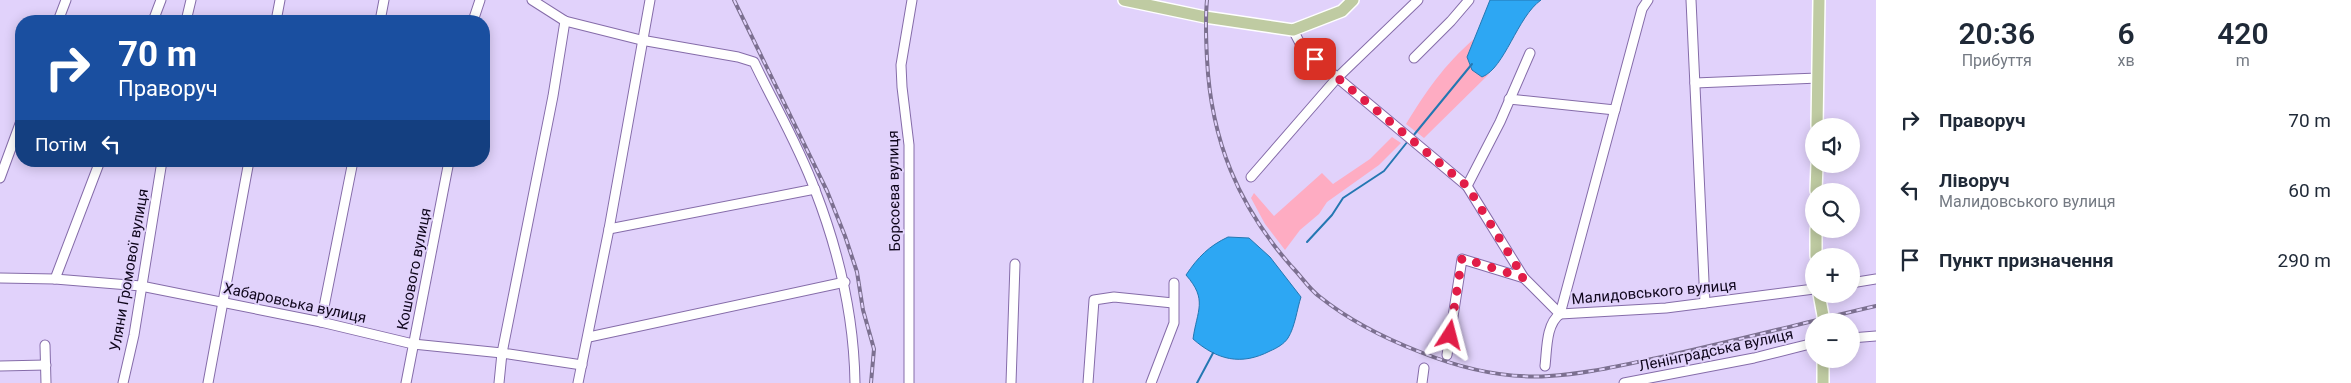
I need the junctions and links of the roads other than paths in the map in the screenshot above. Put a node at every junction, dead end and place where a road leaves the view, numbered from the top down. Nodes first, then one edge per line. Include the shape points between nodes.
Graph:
1 (66, 0) edge
2 (161, 0) edge
3 (190, 0) edge
4 (280, 0) edge
5 (384, 0) edge
6 (480, 0) edge
7 (532, 0) edge
8 (650, 0) edge
9 (912, 0) edge
10 (1124, 0) edge
11 (1354, 0) edge
12 (1418, 0) edge
13 (1469, 0) edge
14 (1648, 0) edge
15 (1690, 0) edge
16 (1819, 0) edge
17 (60, 15) edge
18 (155, 15) edge
19 (187, 15) edge
20 (277, 15) edge
21 (381, 15) edge
22 (475, 15) edge
23 (565, 21) junction
24 (1293, 30) junction
25 (641, 40) junction
26 (1530, 53) dead end
27 (1414, 58) dead end
28 (1337, 78) junction
29 (1818, 78) junction
30 (1695, 83) junction
31 (1509, 99) junction
32 (1615, 110) junction
33 (1817, 118) edge
34 (15, 137) edge
35 (98, 167) edge
36 (161, 167) edge
37 (248, 167) edge
38 (352, 167) edge
39 (448, 167) edge
40 (1251, 177) dead end
41 (0, 178) edge
42 (1467, 186) junction
43 (815, 189) junction
44 (609, 229) junction
45 (1015, 264) dead end
46 (0, 278) edge
47 (1524, 278) junction
48 (55, 279) junction
49 (1876, 279) edge
50 (845, 282) junction
51 (1860, 282) edge
52 (1174, 283) dead end
53 (141, 286) junction
54 (1805, 290) edge
55 (222, 301) junction
56 (1174, 303) junction
57 (1705, 303) junction
58 (1560, 314) junction
59 (321, 322) junction
60 (1876, 336) edge
61 (589, 337) junction
62 (1860, 337) edge
63 (413, 344) junction
64 (45, 345) dead end
65 (1805, 345) edge
66 (502, 353) junction
67 (1447, 355) dead end
68 (46, 365) junction
69 (582, 365) junction
70 (0, 366) edge
71 (1545, 366) dead end
72 (1424, 368) dead end
73 (1823, 368) edge
74 (46, 383) edge
75 (123, 383) edge
76 (208, 383) edge
77 (406, 383) edge
78 (499, 383) edge
79 (578, 383) edge
80 (856, 383) edge
81 (910, 383) edge
82 (1011, 383) edge
83 (1088, 383) edge
84 (1151, 383) edge
85 (1422, 383) edge
86 (1624, 383) edge
87 (1823, 383) edge

1 - 17 street
2 - 18 street
3 - 19 street
4 - 20 street
5 - 21 street
6 - 22 street
7 - 23 street
8 - 25 street
9 - 81 street, Борсоєва вулиця via 901,64 909,145
10 - 24 main road via 1205,17
11 - 24 main road via 1342,11
12 - 28 street
13 - 27 street
14 - 32 street via 1642,9
15 - 30 street
16 - 29 main road
23 - 25 street
23 - 66 street
24 - 28 street, Малидовського вулиця via 1303,49
25 - 43 street via 754,62
25 - 44 street
26 - 31 street
28 - 40 street
28 - 42 street, Малидовського вулиця
29 - 30 street
29 - 33 main road
30 - 57 street
31 - 32 street
31 - 42 street
32 - 58 street
34 - 41 street
35 - 48 street
36 - 53 street, Уляни Громової вулиця
37 - 55 street
38 - 59 street
39 - 63 street, Кошового вулиця
42 - 47 street, Малидовського вулиця
43 - 44 street
43 - 50 street
44 - 61 street
45 - 82 street
46 - 48 street, Хабаровська вулиця
47 - 58 street, Малидовського вулиця
47 - 67 street via 1462,258
48 - 53 street, Хабаровська вулиця
49 - 51 street
50 - 61 street
50 - 80 street via 855,349
52 - 56 street
53 - 55 street, Хабаровська вулиця
53 - 75 street, Уляни Громової вулиця
54 - 57 street, Малидовського вулиця
55 - 59 street, Хабаровська вулиця
55 - 76 street
56 - 83 street via 1114,297 1094,300
56 - 84 street via 1174,323
57 - 58 street, Малидовського вулиця
58 - 71 street via 1550,328
59 - 63 street, Хабаровська вулиця
60 - 62 street
61 - 69 street
63 - 66 street, Хабаровська вулиця
63 - 77 street, Кошового вулиця
64 - 68 street
65 - 86 street, Ленінградська вулиця
66 - 69 street, Хабаровська вулиця
66 - 78 street
68 - 70 street
68 - 74 street
69 - 79 street
72 - 85 street
73 - 87 main road

